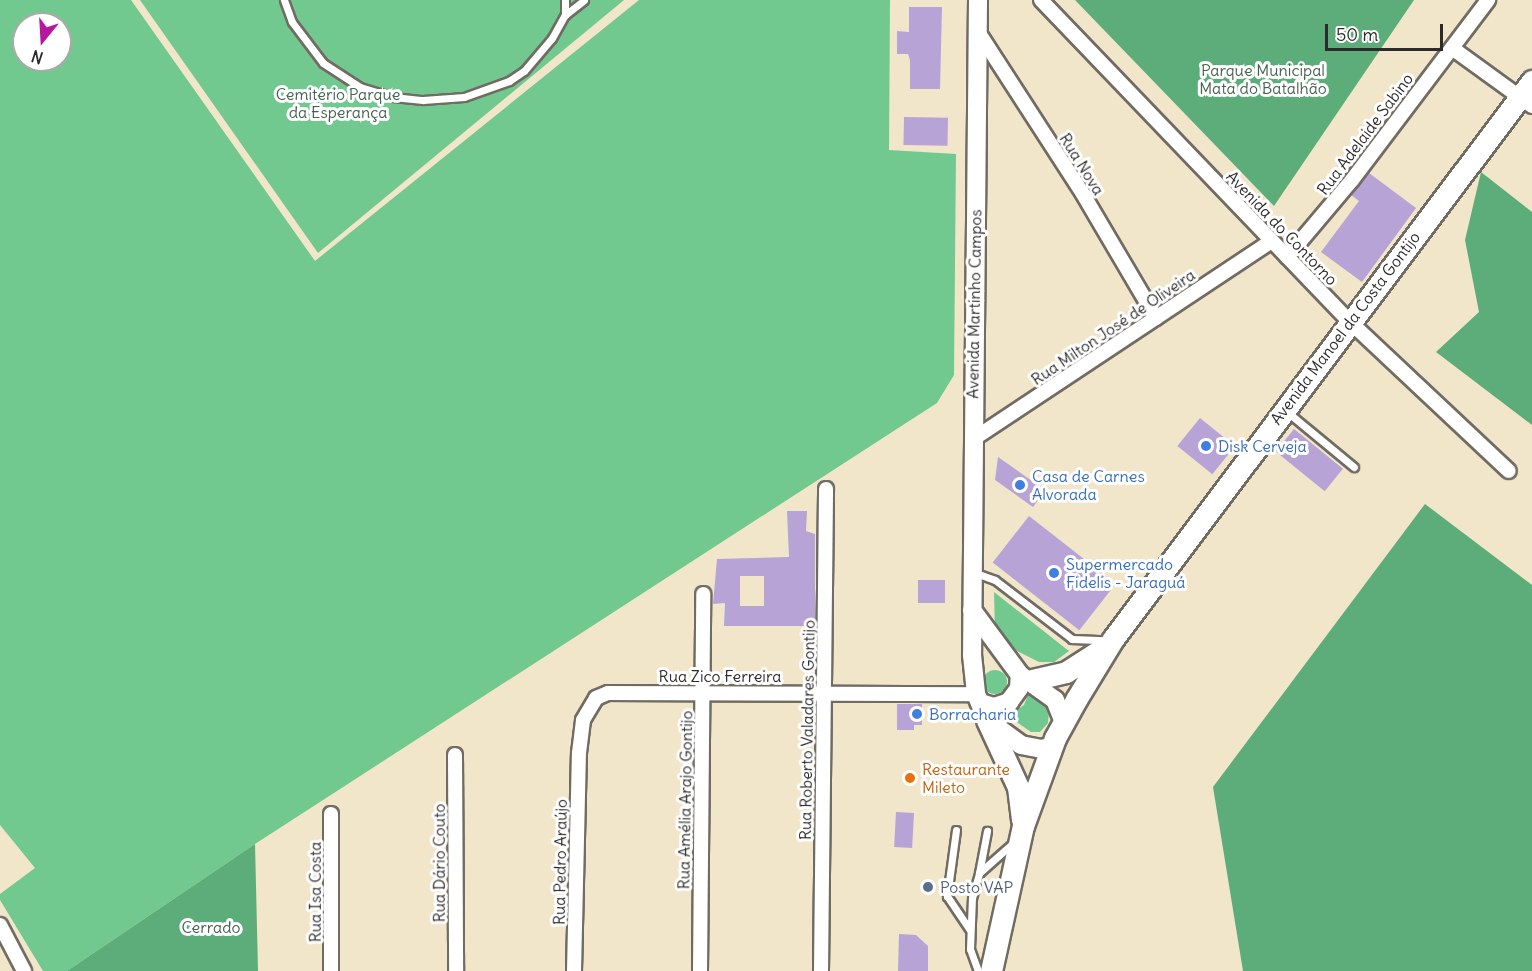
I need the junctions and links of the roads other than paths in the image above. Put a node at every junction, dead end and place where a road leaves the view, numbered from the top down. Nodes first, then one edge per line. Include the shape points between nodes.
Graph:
1 (284, 0) edge
2 (565, 0) edge
3 (584, 0) edge
4 (978, 0) edge
5 (1041, 0) edge
6 (1488, 0) edge
7 (565, 15) junction
8 (976, 29) junction
9 (1452, 48) junction
10 (1528, 94) edge
11 (1271, 241) junction
12 (1287, 257) junction
13 (1156, 318) junction
14 (1349, 321) junction
15 (1284, 410) junction
16 (972, 440) junction
17 (1354, 467) dead end
18 (1509, 471) dead end
19 (826, 489) dead end
20 (971, 572) junction
21 (703, 594) dead end
22 (971, 609) junction
23 (1113, 639) junction
24 (1026, 677) junction
25 (703, 692) junction
26 (824, 693) junction
27 (981, 705) junction
28 (1064, 722) junction
29 (1053, 746) junction
30 (579, 753) joint
31 (455, 755) dead end
32 (331, 814) dead end
33 (956, 830) dead end
34 (987, 831) dead end
35 (1021, 832) junction
36 (979, 873) junction
37 (0, 925) edge
38 (971, 931) junction
39 (986, 969) edge
40 (24, 971) edge
41 (332, 971) edge
42 (456, 971) edge
43 (574, 971) edge
44 (700, 971) edge
45 (821, 971) edge

1 - 7 lane via 291,22 323,63 360,87 393,97 423,100 464,97 509,81 552,38
2 - 7 lane
3 - 7 lane
4 - 8 main road, Avenida Martinho Campos
5 - 11 street, Avenida do Contorno
6 - 9 street, Rua Adelaide Sabino
8 - 13 street, Rua Nova via 1083,195
8 - 16 main road, Avenida Martinho Campos
9 - 10 street
9 - 12 street, Rua Adelaide Sabino via 1352,180
10 - 14 main road, Avenida Manoel da Costa Gontijo
11 - 12 street, Avenida do Contorno
11 - 13 street, Rua Milton José de Oliveira
12 - 14 street, Avenida do Contorno
13 - 16 street, Rua Milton José de Oliveira
14 - 15 main road, Avenida Manoel da Costa Gontijo
14 - 18 street, Avenida do Contorno
15 - 17 lane
15 - 23 main road, Avenida Manoel da Costa Gontijo
16 - 20 main road, Avenida Martinho Campos
19 - 26 street, Rua Roberto Valadares Gontijo
20 - 22 main road, Avenida Martinho Campos
20 - 23 lane via 996,580 1072,639
21 - 25 street, Rua Amélia Arajo Gontijo
22 - 24 main road
22 - 27 main road, Avenida Martinho Campos
23 - 24 main road via 1066,672
23 - 28 main road, Avenida Manoel da Costa Gontijo
24 - 27 main road via 1009,702 994,707
24 - 28 main road via 1054,700
25 - 26 street, Rua Zico Ferreira
25 - 30 street, Rua Zico Ferreira via 608,693 596,698 583,720
25 - 44 street, Rua Amélia Arajo Gontijo
26 - 27 street, Rua Zico Ferreira
26 - 45 street, Rua Roberto Valadares Gontijo
27 - 29 main road via 1021,745 1042,749
27 - 35 main road via 1018,788
28 - 29 main road, Avenida Manoel da Costa Gontijo
29 - 35 main road, Avenida Manoel da Costa Gontijo
30 - 43 street, Rua Pedro Araújo
31 - 42 street, Rua Dário Couto
32 - 41 street, Rua Isa Costa
33 - 38 lane via 947,896
34 - 36 lane
35 - 36 lane
35 - 39 main road
36 - 38 lane
37 - 40 street
38 - 39 lane via 970,949

